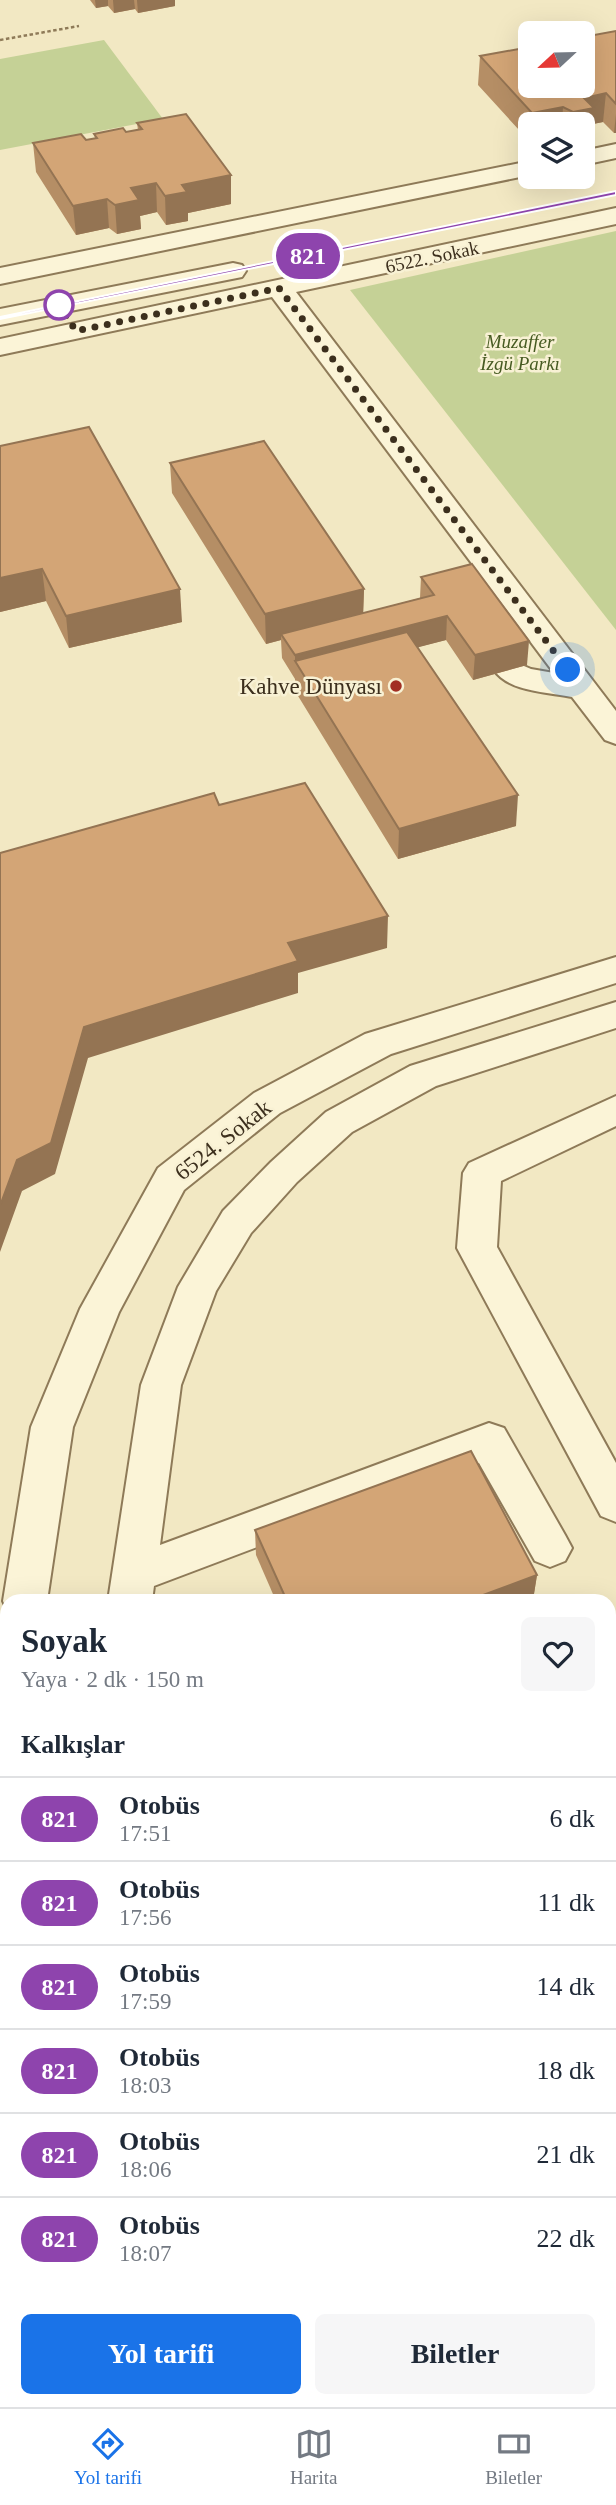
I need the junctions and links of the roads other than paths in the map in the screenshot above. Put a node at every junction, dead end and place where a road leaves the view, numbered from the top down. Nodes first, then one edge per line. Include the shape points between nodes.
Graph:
1 (616, 151) edge
2 (595, 155) edge
3 (518, 170) edge
4 (616, 194) edge
5 (616, 216) edge
6 (309, 257) dead end
7 (255, 267) dead end
8 (0, 276) edge
9 (279, 288) junction
10 (0, 317) edge
11 (0, 347) edge
12 (510, 670) edge
13 (583, 689) junction
14 (616, 733) edge
15 (616, 970) edge
16 (616, 1016) edge
17 (616, 1110) edge
18 (616, 1503) edge
19 (550, 1548) dead end
20 (132, 1588) edge
21 (26, 1594) edge

1 - 2 street
3 - 8 street
4 - 6 street, 6522. Sokak
5 - 9 street, 6522. Sokak
7 - 10 street
9 - 11 street, 6522. Sokak
9 - 13 street via 472,564
12 - 13 street via 522,677
13 - 14 street
15 - 21 street, 6524. Sokak via 378,1044 267,1103 171,1179 100,1309 52,1427
16 - 20 street via 423,1076 339,1122 237,1222 198,1287 161,1385
17 - 18 street via 482,1173 477,1248
19 - 20 street via 489,1441

